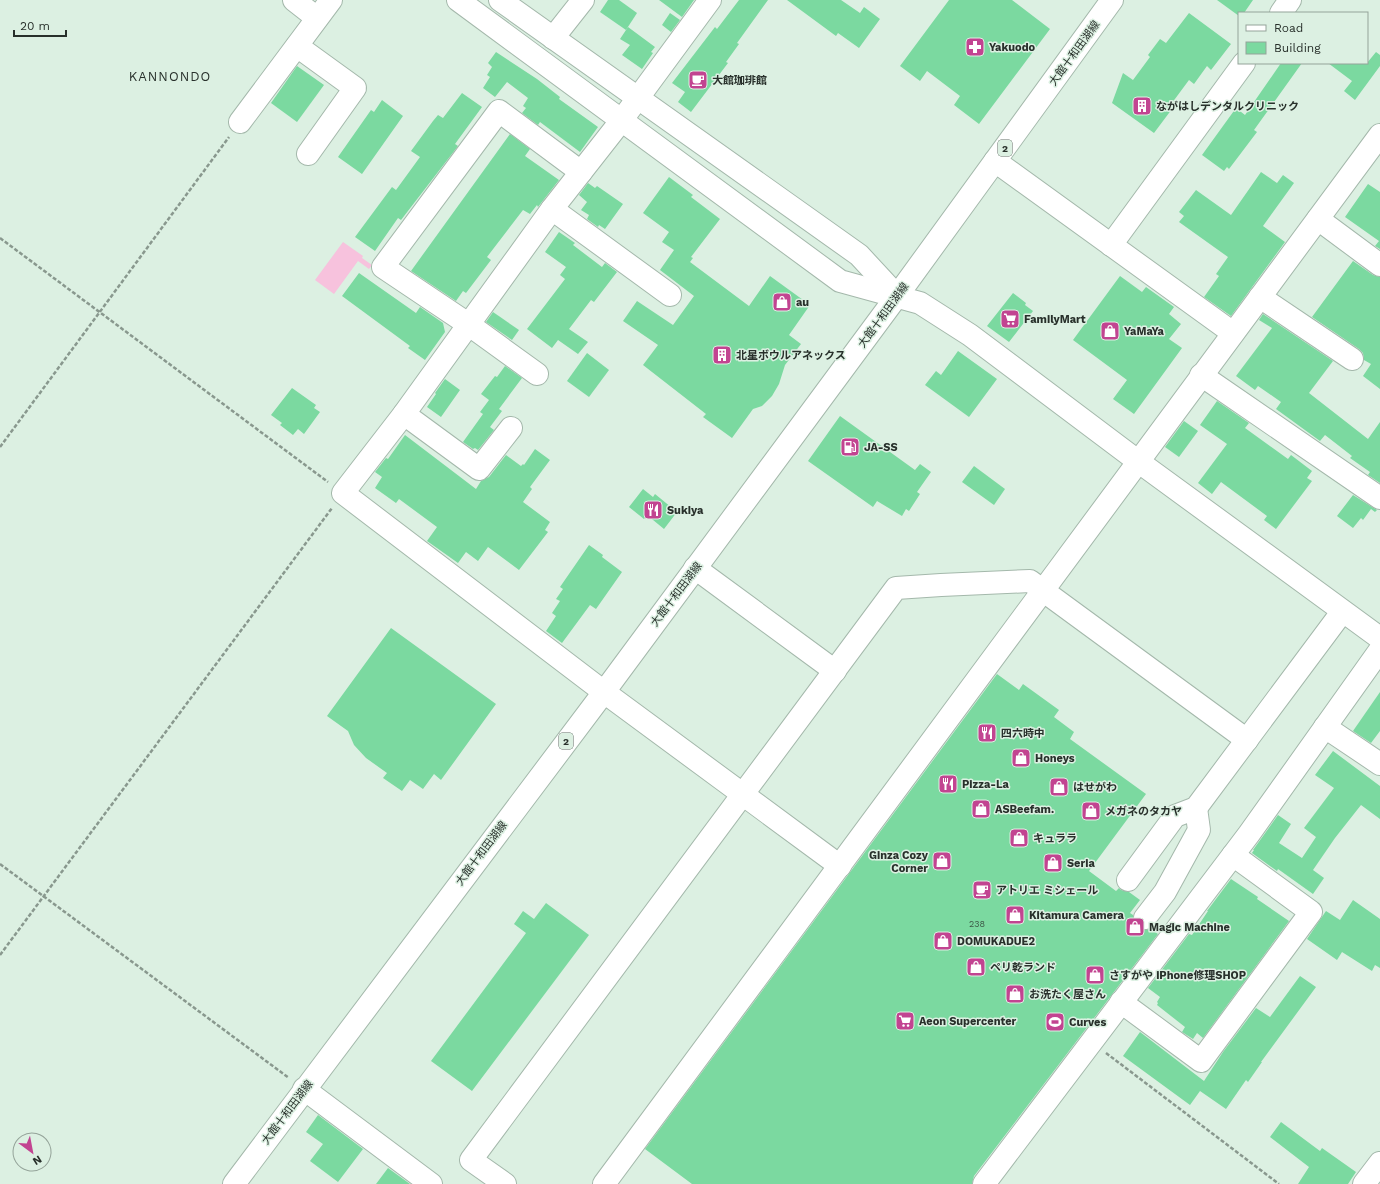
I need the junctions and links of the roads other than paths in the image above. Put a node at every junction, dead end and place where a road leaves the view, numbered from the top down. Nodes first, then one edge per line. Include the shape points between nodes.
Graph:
1 (294, 0) edge
2 (331, 0) edge
3 (458, 0) edge
4 (500, 0) edge
5 (583, 0) edge
6 (710, 0) edge
7 (1112, 0) edge
8 (1290, 0) edge
9 (1282, 12) edge
10 (317, 18) junction
11 (553, 38) junction
12 (297, 46) junction
13 (1243, 64) edge
14 (638, 98) junction
15 (621, 121) junction
16 (240, 122) road end
17 (1379, 139) edge
18 (308, 154) dead end
19 (995, 161) junction
20 (582, 172) junction
21 (552, 209) junction
22 (1318, 219) junction
23 (1111, 245) junction
24 (1380, 265) edge
25 (670, 296) dead end
26 (897, 296) junction
27 (1260, 297) junction
28 (468, 324) junction
29 (1233, 333) junction
30 (1352, 358) dead end
31 (537, 374) dead end
32 (1201, 375) junction
33 (404, 414) junction
34 (511, 428) dead end
35 (1139, 462) junction
36 (1380, 498) edge
37 (695, 568) junction
38 (1043, 590) junction
39 (1342, 612) junction
40 (1380, 638) edge
41 (1380, 650) edge
42 (835, 671) junction
43 (604, 692) junction
44 (1325, 727) junction
45 (1247, 740) junction
46 (1380, 764) edge
47 (743, 794) junction
48 (1196, 808) junction
49 (1233, 855) junction
50 (840, 866) junction
51 (1128, 880) dead end
52 (1145, 918) dead end
53 (1121, 1002) junction
54 (304, 1089) junction
55 (234, 1184) edge
56 (431, 1184) edge
57 (505, 1184) edge
58 (604, 1184) edge
59 (984, 1184) edge

1 - 10 street
2 - 10 street
3 - 15 street
4 - 11 street
5 - 11 street
6 - 14 street
7 - 19 street, 大館十和田湖線 / 2
8 - 9 street
10 - 12 street
11 - 14 street
12 - 16 street
12 - 18 street via 355,88
13 - 23 street
14 - 15 street
14 - 26 street via 859,256
15 - 20 street
15 - 26 street via 840,281
17 - 22 street
19 - 23 street
19 - 26 street, 大館十和田湖線 / 2
20 - 21 street
20 - 28 street via 499,111 494,117 383,267
21 - 25 street
21 - 28 street
22 - 24 street
22 - 27 street
23 - 29 street
26 - 35 street via 920,303 970,335
26 - 37 street, 大館十和田湖線 / 2
27 - 29 street
27 - 30 street
28 - 31 street
28 - 33 street
29 - 32 street
32 - 35 street
32 - 36 street
33 - 34 street via 479,469
33 - 43 street via 343,493
35 - 38 street
35 - 39 street
37 - 42 street
37 - 43 street, 大館十和田湖線 / 2
38 - 42 street via 1026,580 896,588
38 - 45 street
38 - 50 street
39 - 40 street
39 - 45 street
41 - 44 street
42 - 47 street
43 - 47 street
43 - 54 street, 大館十和田湖線 / 2
44 - 46 street
44 - 49 street
45 - 48 street
47 - 50 street
47 - 57 street via 472,1160
48 - 51 street via 1175,816
48 - 52 street via 1199,830 1165,892
49 - 53 street
49 - 53 street via 1311,912 1201,1061
50 - 58 street
53 - 59 street
54 - 55 street, 大館十和田湖線 / 2
54 - 56 street

